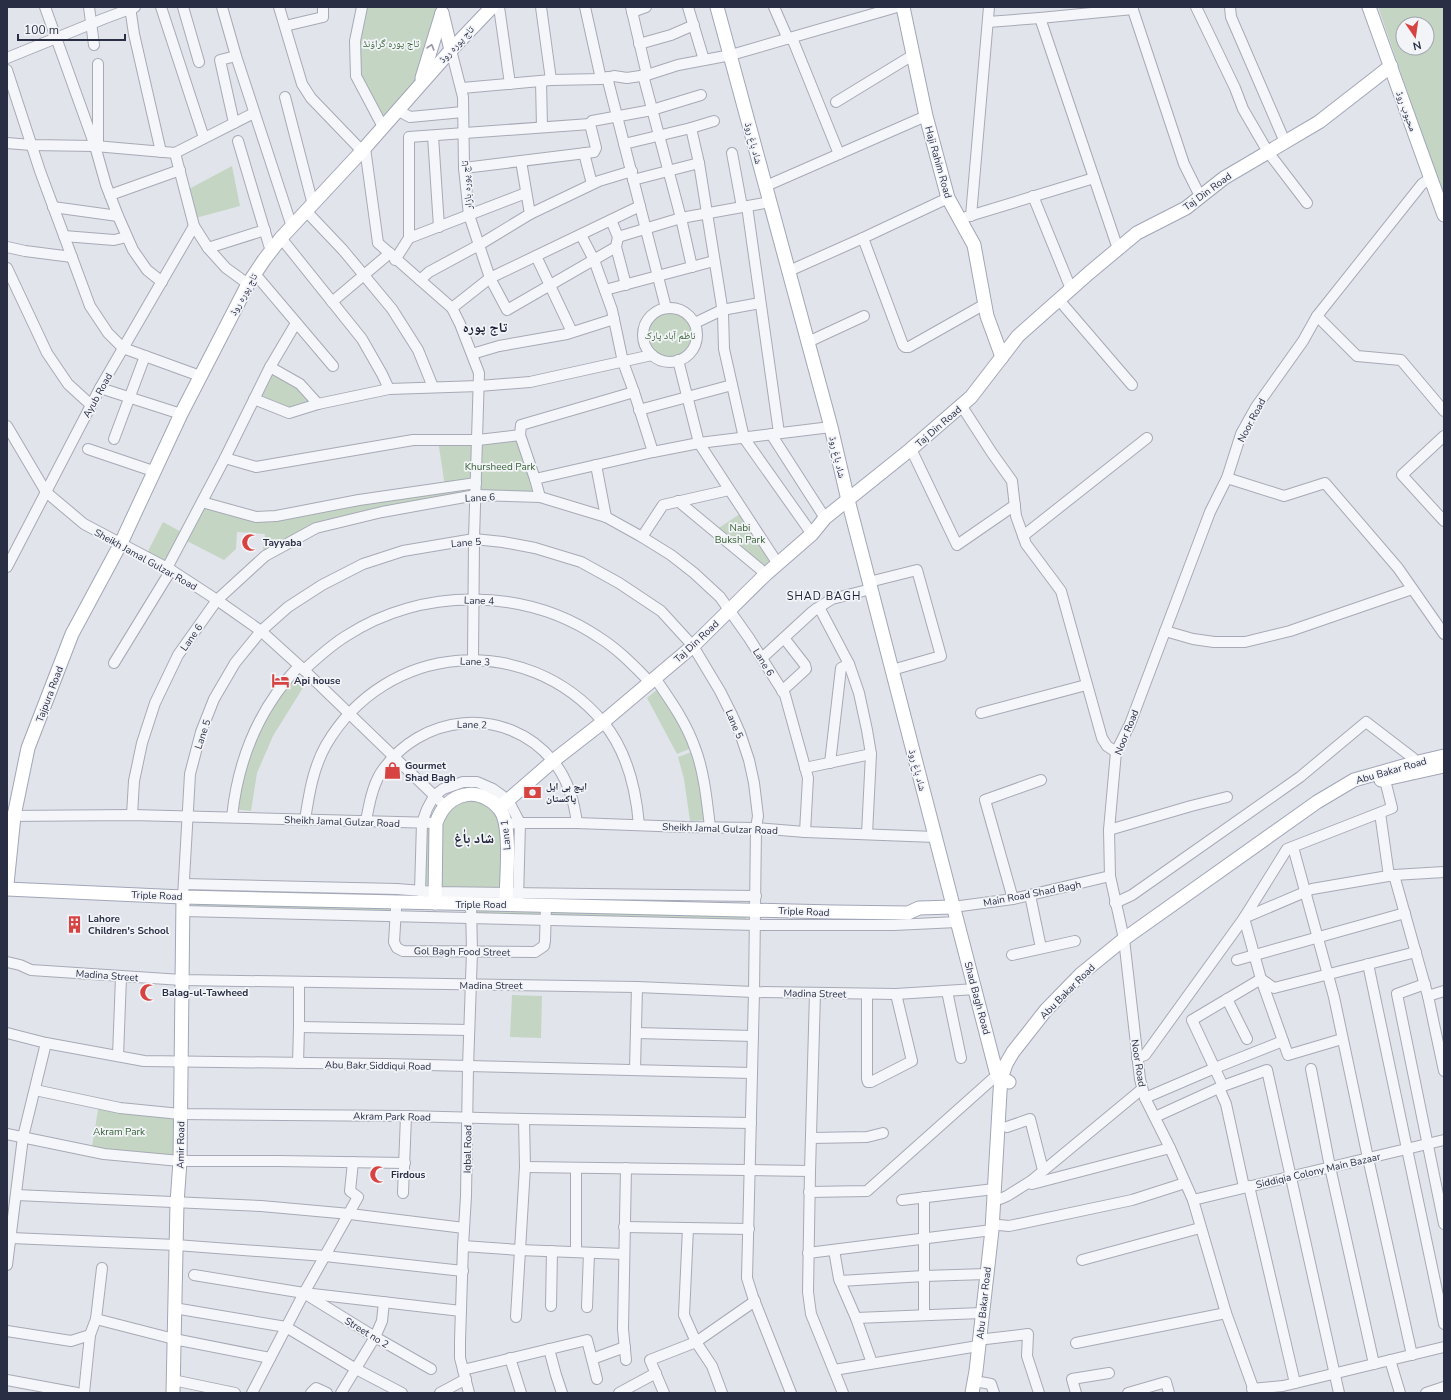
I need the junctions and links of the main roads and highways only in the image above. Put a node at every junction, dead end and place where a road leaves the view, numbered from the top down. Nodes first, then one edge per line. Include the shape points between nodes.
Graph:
1 (492, 7) edge
2 (717, 7) edge
3 (903, 7) edge
4 (1369, 7) edge
5 (441, 10) edge
6 (450, 50) junction
7 (1391, 66) junction
8 (421, 82) junction
9 (1444, 215) edge
10 (1002, 357) junction
11 (848, 500) junction
12 (121, 543) joint
13 (1444, 756) edge
14 (1444, 766) edge
15 (503, 804) junction
16 (11, 816) edge
17 (8, 856) edge
18 (7, 884) edge
19 (7, 889) edge
20 (184, 890) junction
21 (435, 897) junction
22 (512, 898) junction
23 (953, 907) junction
24 (1124, 942) junction
25 (1003, 1079) junction
26 (997, 1194) junction
27 (995, 1228) junction
28 (983, 1334) junction
29 (173, 1387) edge
30 (979, 1387) edge
31 (972, 1393) edge

1 - 6 main road, تاج پورہ روڈ
2 - 11 main road, شاد باغ روڈ via 831,427
3 - 10 main road, Haji Rahim Road via 926,116 948,198 966,217 987,316
4 - 7 main road, محبوب روڈ
5 - 6 main road
8 -> 5 main road, تاج پورہ روڈ
6 - 8 main road, تاج پورہ روڈ
7 - 9 main road, محبوب روڈ
7 - 10 main road, Taj Din Road via 1319,122 1224,178 1186,208 1137,233 1018,336
8 - 12 main road, تاج پورہ روڈ via 364,150 282,238 251,279 181,414
10 - 11 main road, Taj Din Road via 971,397
11 - 15 main road, Taj Din Road via 825,518 812,534 766,574 692,646
11 - 23 main road, شاد باغ روڈ
12 - 16 main road, Tajpura Road via 72,634 28,748
13 - 24 main road, Abu Bakar Road via 1354,780 1317,802
14 - 24 main road, Abu Bakar Road via 1357,787 1320,807
15 - 21 main road, Lane 1 via 469,794 459,796 445,806 436,824
15 - 22 main road, Lane 1
16 - 17 main road, Tajpura Road
17 - 18 main road, Tajpura Road
19 - 20 main road, Triple Road
20 - 21 main road, Triple Road
20 - 29 main road, Amir Road
21 - 22 main road, Triple Road via 471,904
22 - 23 main road, Triple Road via 546,905 908,913 919,908
23 - 25 main road, Shad Bagh Road
24 - 25 main road, Abu Bakar Road via 1084,978 1052,1014
25 - 26 main road, Abu Bakar Road via 998,1107
25 - 26 main road, Abu Bakar Road via 1007,1127
26 - 27 main road, Abu Bakar Road
27 - 28 main road, Abu Bakar Road via 995,1266
27 - 28 main road, Abu Bakar Road via 986,1274 982,1313
28 - 30 main road, Abu Bakar Road
28 - 31 main road, Abu Bakar Road

